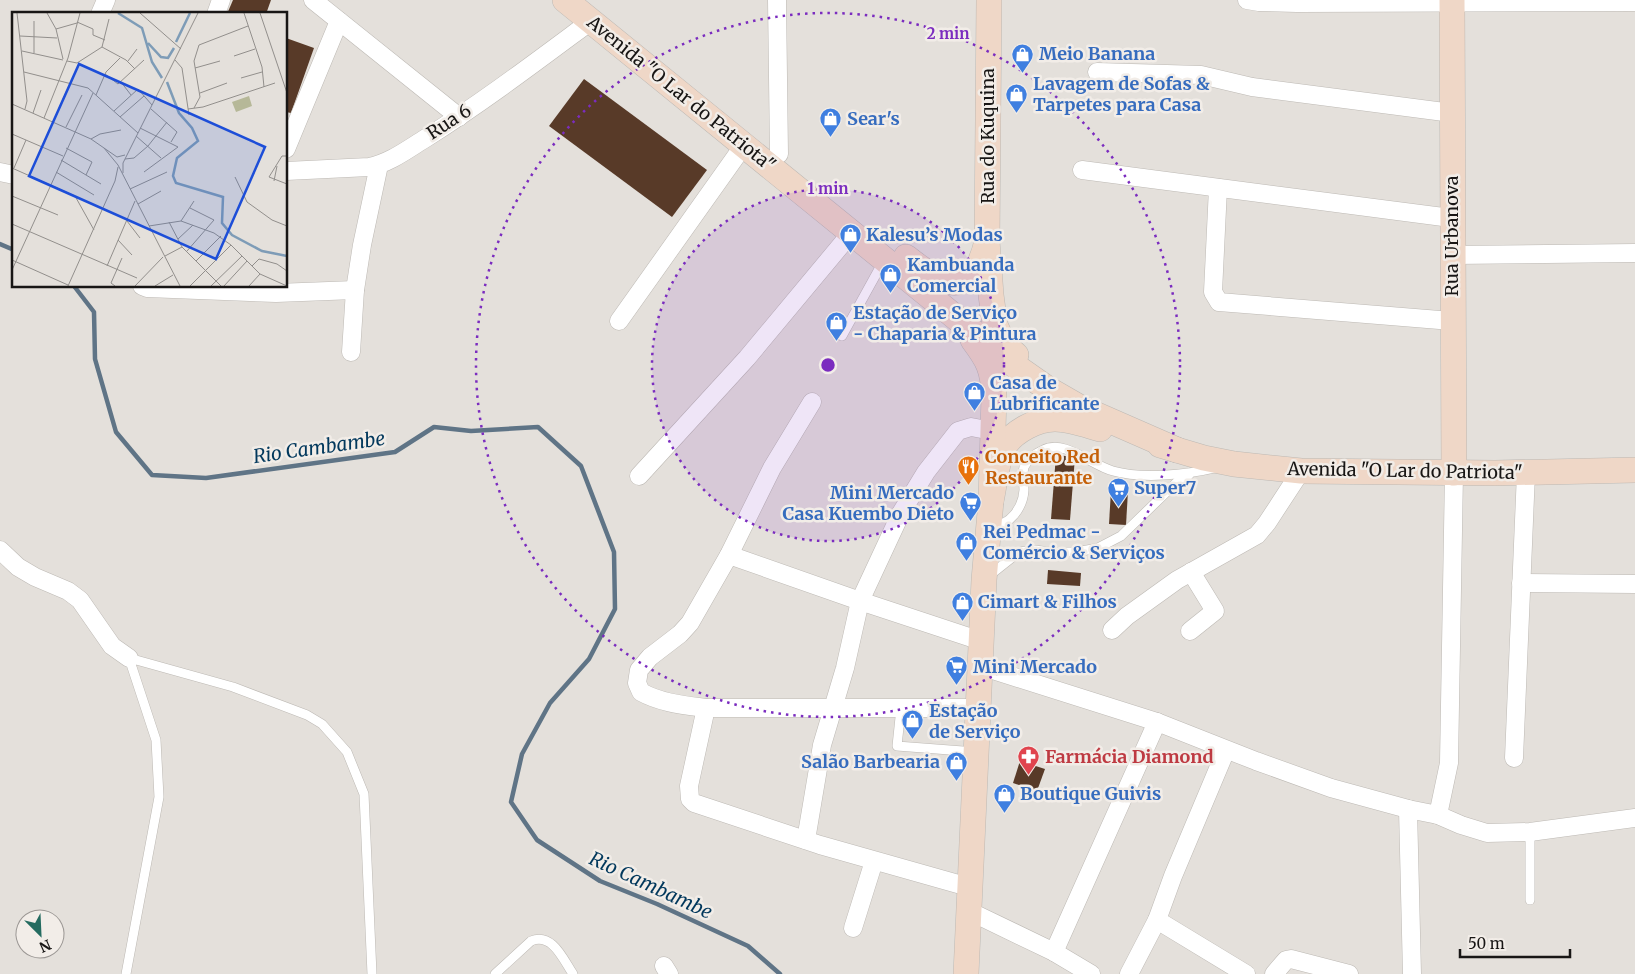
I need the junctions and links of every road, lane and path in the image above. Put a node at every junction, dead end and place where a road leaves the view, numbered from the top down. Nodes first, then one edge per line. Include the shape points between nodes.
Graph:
1 (106, 0) edge
2 (221, 0) edge
3 (314, 0) edge
4 (565, 0) edge
5 (777, 0) edge
6 (989, 0) edge
7 (1246, 0) edge
8 (1452, 1) edge
9 (1635, 2) edge
10 (587, 11) edge
11 (101, 12) edge
12 (217, 12) edge
13 (339, 21) junction
14 (1097, 72) dead end
15 (1452, 113) junction
16 (459, 117) junction
17 (288, 143) edge
18 (744, 145) junction
19 (779, 154) junction
20 (379, 165) junction
21 (1082, 170) dead end
22 (288, 171) edge
23 (1218, 188) junction
24 (1451, 218) junction
25 (852, 232) junction
26 (987, 241) junction
27 (1635, 253) edge
28 (1452, 255) junction
29 (885, 259) junction
30 (147, 288) edge
31 (356, 290) junction
32 (957, 320) junction
33 (619, 321) dead end
34 (1452, 321) junction
35 (842, 336) dead end
36 (351, 352) dead end
37 (812, 402) dead end
38 (1081, 408) junction
39 (992, 432) junction
40 (1177, 450) junction
41 (1234, 464) junction
42 (1635, 470) edge
43 (1301, 471) junction
44 (1194, 473) junction
45 (1454, 473) junction
46 (1526, 473) junction
47 (639, 476) dead end
48 (990, 513) junction
49 (0, 550) edge
50 (730, 555) junction
51 (1191, 572) junction
52 (984, 580) junction
53 (1521, 583) junction
54 (1635, 584) edge
55 (860, 601) junction
56 (1112, 630) dead end
57 (1190, 631) dead end
58 (982, 641) junction
59 (129, 658) junction
60 (980, 666) junction
61 (706, 708) junction
62 (901, 708) junction
63 (978, 708) junction
64 (832, 709) junction
65 (1157, 722) junction
66 (1226, 750) junction
67 (976, 752) junction
68 (1514, 758) dead end
69 (1408, 809) junction
70 (1438, 815) junction
71 (1635, 818) edge
72 (1530, 832) junction
73 (806, 840) junction
74 (874, 861) junction
75 (958, 884) dead end
76 (1530, 900) dead end
77 (969, 911) junction
78 (1157, 920) junction
79 (853, 928) dead end
80 (1054, 952) junction
81 (126, 974) edge
82 (372, 974) edge
83 (495, 974) edge
84 (573, 974) edge
85 (966, 974) edge
86 (1091, 974) edge
87 (1130, 974) edge
88 (1246, 974) edge
89 (1274, 974) edge
90 (1349, 974) edge
91 (1412, 974) edge

1 - 11 street
2 - 12 street
3 - 13 street
4 - 10 main road, Avenida "O Lar do Patriota"
5 - 19 street
6 - 26 main road, Rua do Kuquina
7 - 8 street via 1297,3
8 - 9 street
8 - 15 main road, Rua Urbanova
10 - 16 street, Rua 6
10 - 18 main road, Avenida "O Lar do Patriota"
10 - 19 main road, Avenida "O Lar do Patriota"
13 - 16 street
13 - 17 street
14 - 15 street via 1201,75 1252,87
15 - 24 main road, Rua Urbanova
16 - 20 street, Rua 6
18 - 25 main road, Avenida "O Lar do Patriota"
18 - 33 street
19 - 26 main road, Avenida "O Lar do Patriota" via 935,278 954,283 967,278 978,267
20 - 22 street, Rua 6
20 - 31 street
21 - 23 street
23 - 24 street
23 - 34 street via 1213,292 1219,302
24 - 28 main road, Rua Urbanova
25 - 29 main road, Avenida "O Lar do Patriota"
25 - 47 street via 747,358
26 - 38 main road, Avenida "O Lar do Patriota" via 992,310 1000,336 1007,347
27 - 28 street
28 - 34 main road, Rua Urbanova
29 - 32 main road, Avenida "O Lar do Patriota"
29 - 35 lane
30 - 31 street via 266,293
31 - 36 street
32 - 38 main road, Avenida "O Lar do Patriota" via 1018,368
32 - 39 main road via 987,360 993,381
34 - 45 main road, Rua Urbanova
37 - 50 street via 772,468
38 - 40 main road, Avenida "O Lar do Patriota"
39 - 48 main road
39 - 55 street via 971,427 958,431 926,472 901,513
40 - 41 main road, Avenida "O Lar do Patriota"
40 - 48 main road, Avenida "O Lar do Patriota" via 1069,420 1044,421 1023,429 1005,446
41 - 43 main road, Avenida "O Lar do Patriota"
41 - 44 lane
42 - 46 main road, Avenida "O Lar do Patriota"
43 - 45 main road, Avenida "O Lar do Patriota"
43 - 51 street via 1257,535
44 - 48 lane via 1130,475 1101,467 1070,449 1045,449 1030,457 1023,470 1024,492 1010,520 996,525
44 - 52 lane via 1178,481 1121,536 1098,548 1076,552 1019,552
45 - 46 main road, Avenida "O Lar do Patriota"
45 - 70 street via 1449,763
46 - 53 street
48 - 52 main road
49 - 59 street via 18,567 80,600 107,641
50 - 55 street
50 - 61 street via 690,623 639,670 637,683 640,692 666,702
51 - 56 street via 1147,600
51 - 57 street via 1215,611
52 - 58 main road
53 - 54 street
53 - 68 street
55 - 58 street
55 - 64 street
58 - 60 main road
59 - 81 lane via 156,740 159,797
59 - 82 lane via 232,687 307,715 322,724 348,752 364,794
60 - 63 main road
60 - 65 street
61 - 64 street
61 - 73 street via 689,786 690,799 706,808
62 - 63 street
62 - 64 street
62 - 67 lane via 897,746
63 - 67 main road
64 - 73 street via 822,745
65 - 66 street
65 - 80 street
66 - 69 street via 1332,788
66 - 78 street
67 - 77 main road
69 - 70 street
69 - 91 street
70 - 72 street via 1487,833
71 - 72 street
72 - 76 lane
73 - 74 street
74 - 75 street
74 - 79 street
77 - 80 street
77 - 85 main road
78 - 87 street
78 - 88 street
80 - 86 street
83 - 84 lane via 538,938 554,946
89 - 90 street via 1286,960 1291,959

